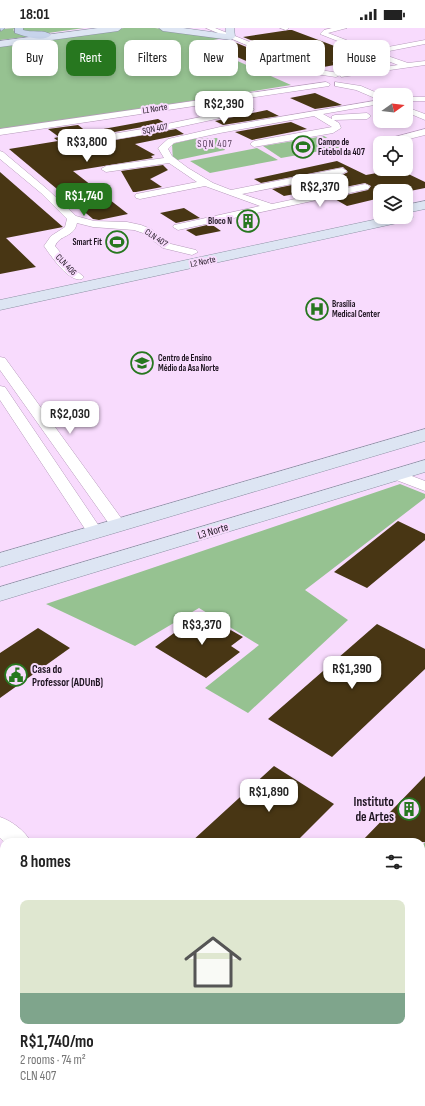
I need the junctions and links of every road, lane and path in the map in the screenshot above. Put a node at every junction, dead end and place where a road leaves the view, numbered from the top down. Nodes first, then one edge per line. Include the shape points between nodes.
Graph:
1 (19, 28) edge
2 (95, 28) edge
3 (118, 28) edge
4 (163, 28) edge
5 (176, 28) edge
6 (182, 28) edge
7 (209, 28) edge
8 (344, 28) edge
9 (231, 32) edge
10 (47, 35) junction
11 (339, 40) edge
12 (0, 42) edge
13 (425, 42) edge
14 (390, 48) edge
15 (390, 59) edge
16 (425, 63) edge
17 (408, 66) junction
18 (321, 78) junction
19 (345, 78) junction
20 (338, 84) junction
21 (358, 88) junction
22 (373, 94) edge
23 (413, 99) edge
24 (425, 99) edge
25 (322, 103) dead end
26 (373, 103) edge
27 (350, 107) junction
28 (250, 109) dead end
29 (413, 112) edge
30 (318, 115) junction
31 (367, 116) dead end
32 (425, 117) edge
33 (193, 121) junction
34 (220, 130) junction
35 (425, 132) edge
36 (0, 134) edge
37 (409, 136) edge
38 (70, 144) dead end
39 (254, 144) dead end
40 (0, 154) edge
41 (170, 160) junction
42 (106, 169) dead end
43 (342, 171) dead end
44 (205, 183) junction
45 (365, 187) dead end
46 (231, 193) junction
47 (140, 196) dead end
48 (425, 205) edge
49 (271, 207) junction
50 (413, 208) edge
51 (425, 213) edge
52 (413, 216) edge
53 (373, 217) edge
54 (72, 218) junction
55 (374, 224) edge
56 (105, 225) junction
57 (178, 228) dead end
58 (68, 231) junction
59 (226, 245) junction
60 (192, 252) junction
61 (239, 254) junction
62 (78, 277) junction
63 (16, 289) junction
64 (0, 293) edge
65 (29, 300) junction
66 (0, 305) edge
67 (0, 361) edge
68 (0, 390) edge
69 (425, 434) edge
70 (425, 466) edge
71 (396, 475) junction
72 (425, 486) edge
73 (118, 525) junction
74 (95, 532) junction
75 (0, 560) edge
76 (0, 594) edge
77 (0, 826) edge
78 (15, 838) edge

1 - 10 highway via 18,31 25,34
2 - 10 main road
3 - 12 main road
4 - 9 main road
5 - 6 main road
7 - 9 street
8 - 11 street via 326,31 323,34
9 - 18 street
10 - 12 main road
13 - 14 street
15 - 17 street
16 - 17 street
17 - 19 street
18 - 19 street
18 - 20 street
18 - 36 street, L1 Norte via 285,88
19 - 20 street
19 - 21 street
20 - 21 street
21 - 22 street
23 - 24 street
25 - 27 street, SQN 407
26 - 27 street, SQN 407
27 - 30 street, SQN 407
28 - 33 street, SQN 407
29 - 32 street
30 - 31 street, SQN 407 via 344,118
30 - 34 street, SQN 407
30 - 39 street via 337,128
33 - 34 street, SQN 407
33 - 38 street, SQN 407
34 - 41 street, SQN 407 via 168,143 162,150
35 - 37 street
40 - 54 street
41 - 42 street
41 - 44 street
43 - 46 street
44 - 46 street
44 - 47 street
45 - 49 street
46 - 49 street
48 - 50 main road
49 - 57 street
51 - 52 main road, L2 Norte
53 - 59 main road, L2 Norte
54 - 56 street, CLN 407
54 - 58 street via 73,224
55 - 61 main road, L2 Norte
56 - 58 street
56 - 60 street, CLN 407 via 137,227 167,246
58 - 62 street, CLN 406 via 54,239 49,246
59 - 60 main road, L2 Norte
59 - 61 main road via 237,248
60 - 62 main road, L2 Norte
61 - 65 main road, L2 Norte
62 - 63 main road, L2 Norte
63 - 64 main road, L2 Norte
63 - 65 main road via 10,294 11,298
65 - 66 main road, L2 Norte
67 - 73 street
68 - 74 street
69 - 73 main road
70 - 71 main road, L3 Norte
71 - 72 street
71 - 76 main road, L3 Norte
73 - 74 main road
74 - 75 main road
77 - 78 street

